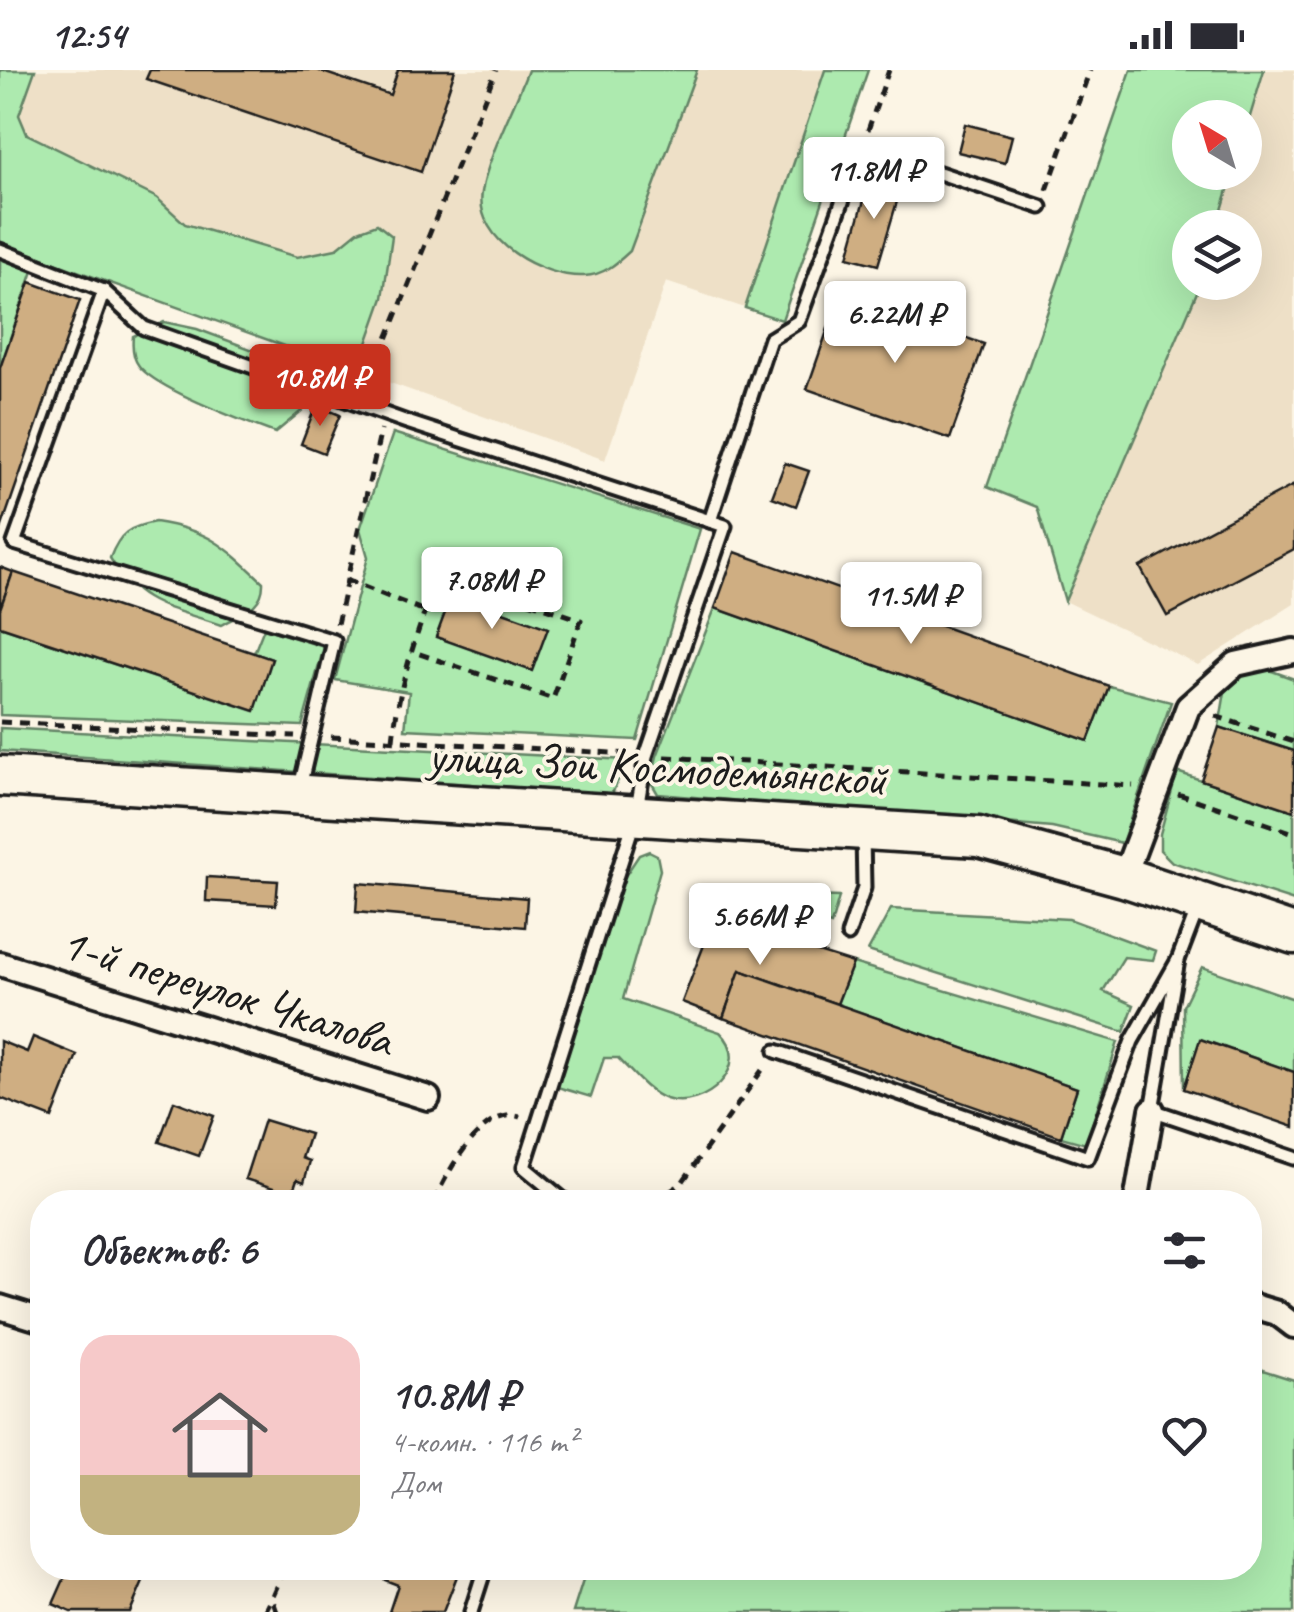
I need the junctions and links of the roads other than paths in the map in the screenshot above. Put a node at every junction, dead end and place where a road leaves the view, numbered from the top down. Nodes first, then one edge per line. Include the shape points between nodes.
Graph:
1 (1041, 207) road end
2 (0, 250) edge
3 (104, 292) junction
4 (710, 521) junction
5 (1294, 652) edge
6 (0, 776) edge
7 (298, 796) junction
8 (636, 815) junction
9 (863, 830) junction
10 (1124, 877) junction
11 (1199, 904) junction
12 (848, 934) dead end
13 (1294, 934) edge
14 (1178, 960) junction
15 (0, 964) edge
16 (776, 1050) road end
17 (428, 1098) dead end
18 (1152, 1110) junction
19 (1294, 1158) edge
20 (552, 1190) edge
21 (1138, 1190) edge
22 (0, 1307) edge
23 (1262, 1309) edge
24 (30, 1316) edge
25 (1294, 1326) edge
26 (481, 1580) edge
27 (471, 1612) edge

1 - 4 lane via 862,147 799,322 770,339
2 - 3 lane
3 - 4 lane via 144,328
3 - 7 lane via 14,543 334,642
4 - 8 lane via 725,526 646,756
5 - 10 street via 1236,664 1188,707
6 - 7 main road, улица Зои Космодемьянской
7 - 8 main road, улица Зои Космодемьянской
8 - 9 main road, улица Зои Космодемьянской
8 - 20 lane via 524,1167
9 - 10 main road, улица Зои Космодемьянской via 978,837
9 - 12 lane via 864,888
10 - 11 main road, улица Зои Космодемьянской
11 - 13 main road, улица Зои Космодемьянской
11 - 14 lane
14 - 16 lane via 1132,1041 1088,1158
14 - 18 lane
15 - 17 street, 1-й переулок Чкалова
18 - 19 lane
18 - 21 street
22 - 24 street
23 - 25 street
26 - 27 lane

